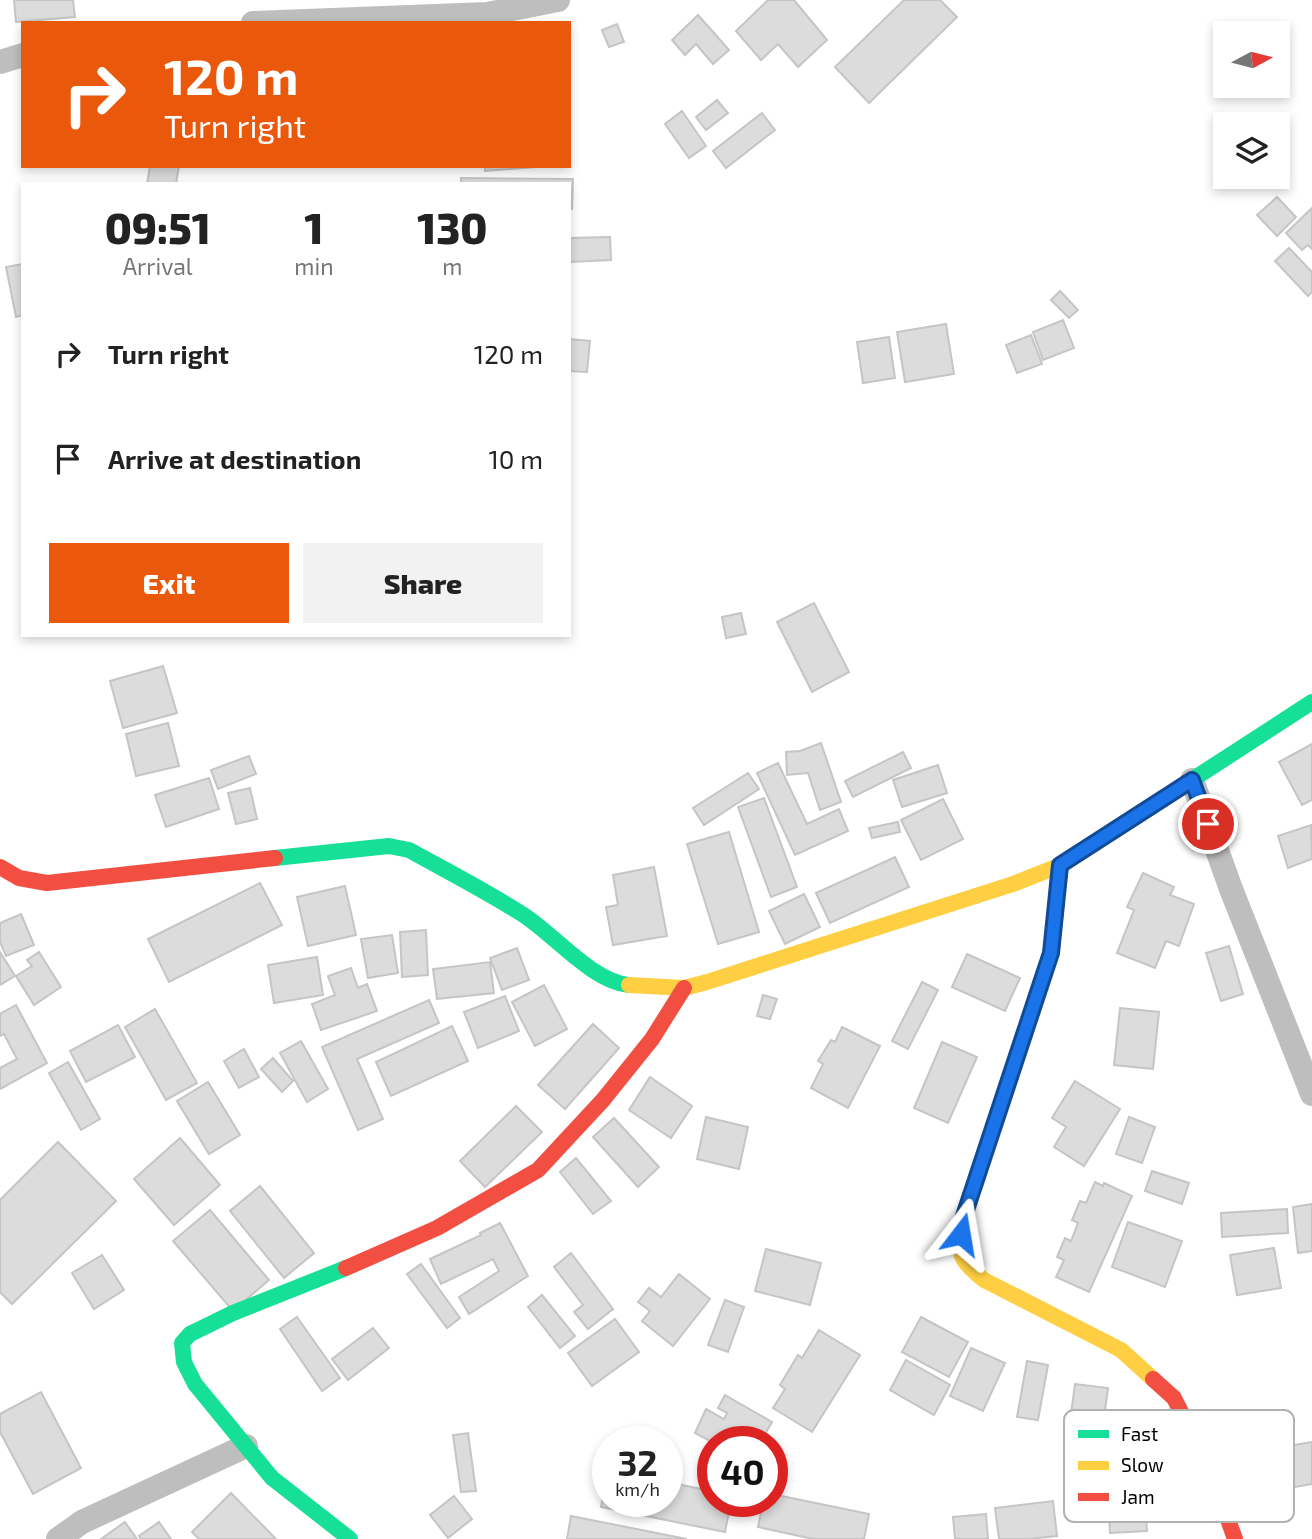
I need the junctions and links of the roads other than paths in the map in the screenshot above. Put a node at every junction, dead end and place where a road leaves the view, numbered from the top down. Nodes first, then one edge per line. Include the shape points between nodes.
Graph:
1 (558, 0) edge
2 (305, 21) edge
3 (21, 56) edge
4 (0, 62) edge
5 (1312, 702) edge
6 (1192, 780) junction
7 (1060, 865) junction
8 (0, 867) edge
9 (684, 988) junction
10 (1312, 1094) edge
11 (1180, 1410) edge
12 (246, 1446) junction
13 (1229, 1522) edge
14 (58, 1539) edge
15 (350, 1539) edge
16 (1235, 1539) edge

1 - 2 street via 487,14
3 - 4 street
5 - 6 street
6 - 7 street
6 - 10 street
7 - 9 street
7 - 11 street via 1051,953 963,1219 958,1248 984,1280 1121,1350 1174,1398
8 - 9 street via 19,878 47,883 390,846 410,850 523,915 598,973 622,984
9 - 12 street via 652,1040 538,1170 438,1228 190,1334 183,1343 189,1373
12 - 14 street via 82,1522
12 - 15 street via 272,1478
13 - 16 street

